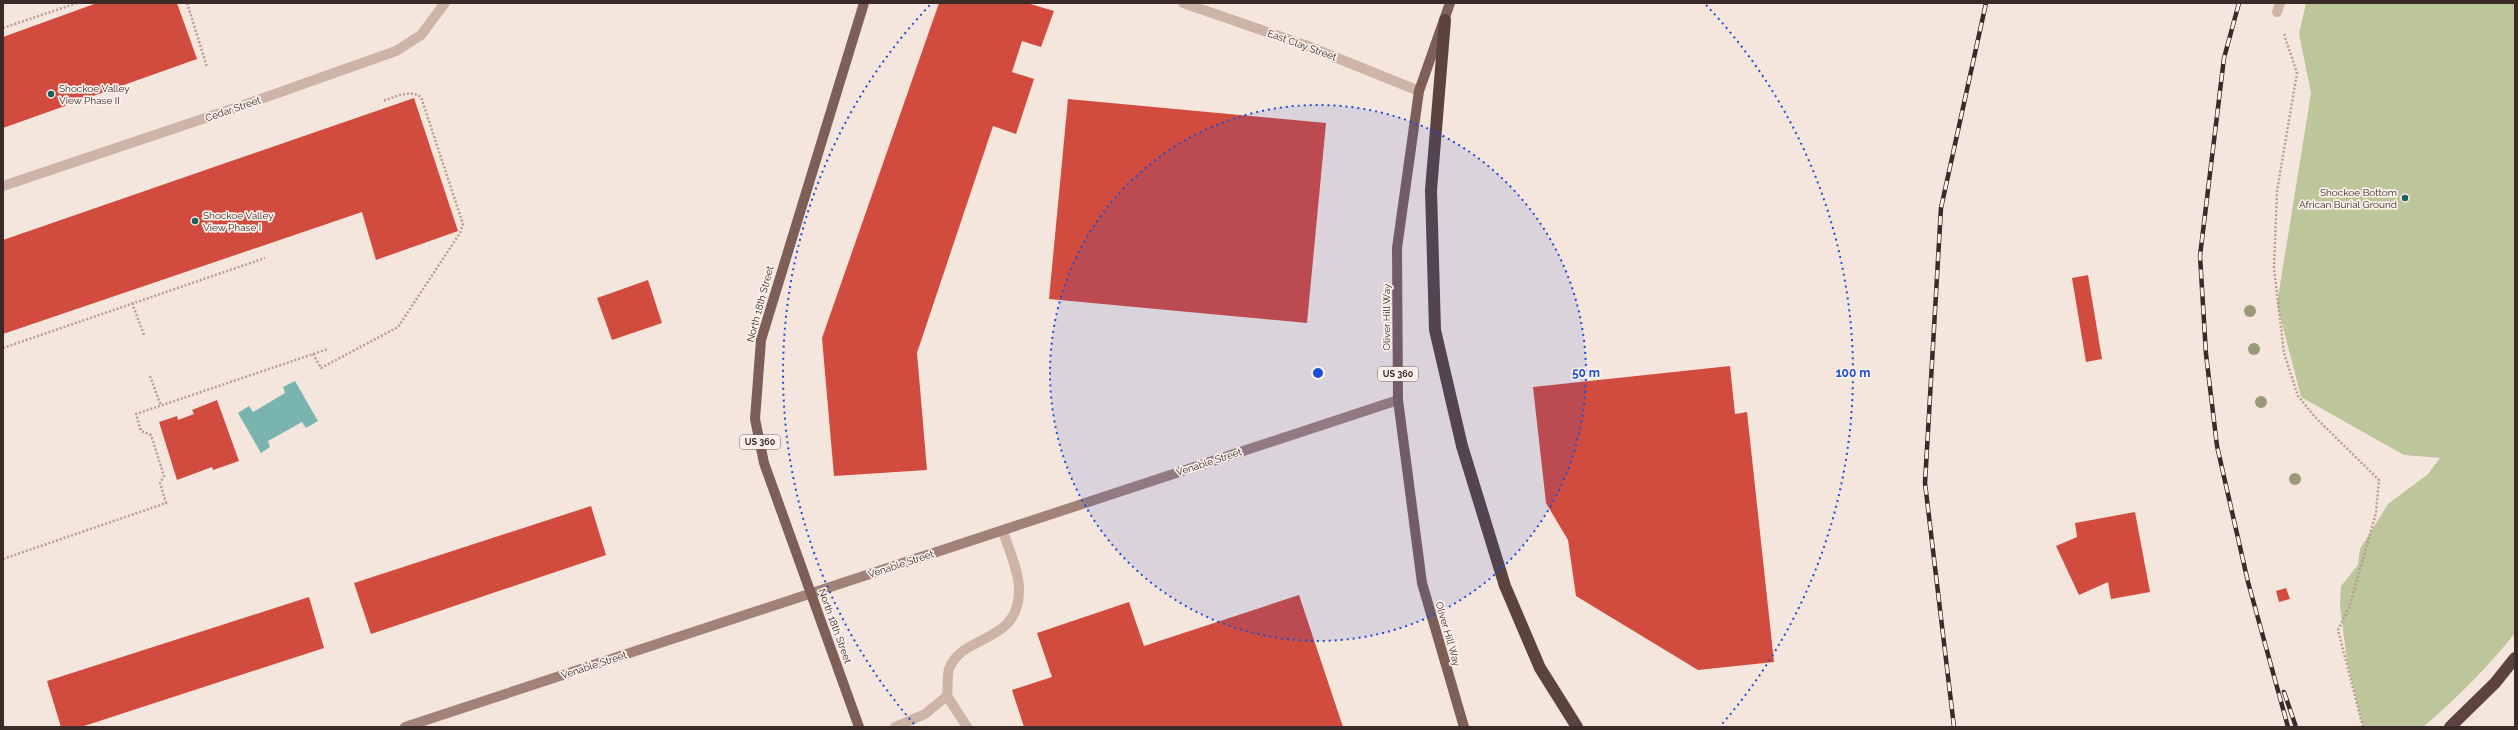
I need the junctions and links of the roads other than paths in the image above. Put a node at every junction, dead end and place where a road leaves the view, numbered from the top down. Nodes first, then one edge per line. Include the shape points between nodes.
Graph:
1 (445, 3) edge
2 (864, 3) edge
3 (1183, 3) edge
4 (1450, 3) edge
5 (1445, 20) junction
6 (1419, 91) junction
7 (3, 186) edge
8 (1398, 400) junction
9 (1002, 531) junction
10 (810, 594) junction
11 (2515, 658) edge
12 (947, 696) junction
13 (405, 727) edge
14 (859, 727) edge
15 (895, 727) edge
16 (966, 727) edge
17 (1464, 727) edge
18 (1577, 727) edge
19 (2450, 727) edge

1 - 7 street, Cedar Street via 421,34 396,51
2 - 10 main road, North 18th Street / US 360 via 761,340 756,383 756,419 764,463
3 - 6 street, East Clay Street via 1305,45
4 - 5 main road, Oliver Hill Way / US 360
5 - 6 main road, Oliver Hill Way / US 360
5 - 18 highway via 1431,190 1435,330 1462,446 1505,586 1540,668
6 - 8 main road, Oliver Hill Way / US 360 via 1397,248
8 - 9 main road, Venable Street
8 - 17 main road, Oliver Hill Way / US 360 via 1422,583
9 - 10 main road, Venable Street
9 - 12 street via 1019,588 1018,610 1000,631 960,654 949,668
10 - 13 main road, Venable Street
10 - 14 main road, North 18th Street / US 360
11 - 19 highway via 2495,683
12 - 15 street via 925,714
12 - 16 street

